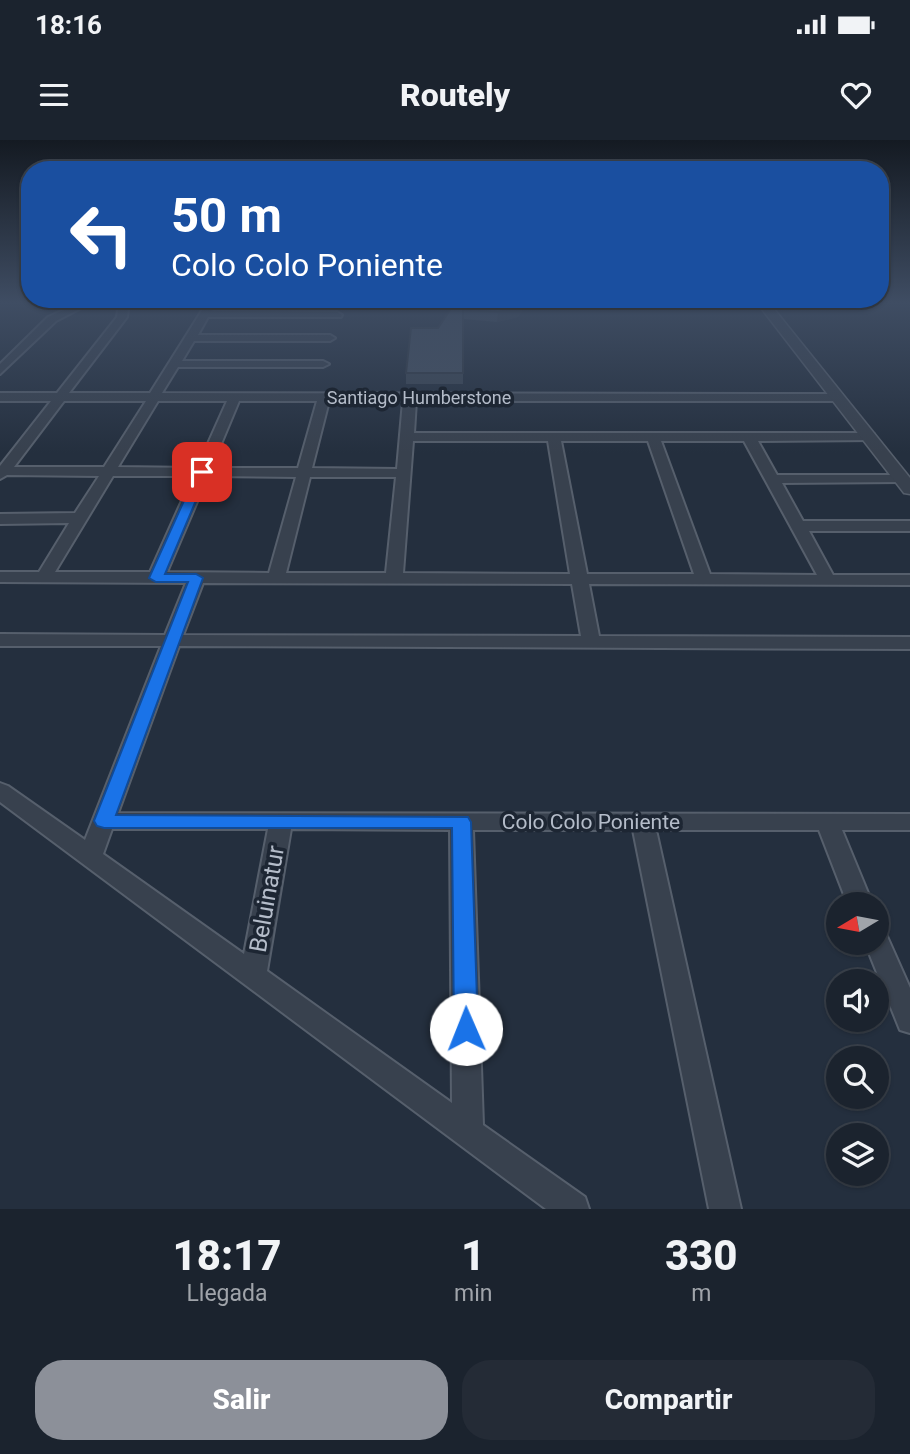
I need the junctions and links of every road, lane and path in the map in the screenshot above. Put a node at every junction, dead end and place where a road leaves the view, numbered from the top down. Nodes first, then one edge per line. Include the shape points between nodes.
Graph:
1 (16, 354) edge
2 (93, 354) edge
3 (180, 354) edge
4 (326, 354) edge
5 (803, 354) edge
6 (174, 364) junction
7 (0, 370) edge
8 (319, 384) junction
9 (0, 397) edge
10 (59, 397) junction
11 (153, 397) junction
12 (235, 397) junction
13 (410, 398) junction
14 (838, 398) junction
15 (407, 437) junction
16 (554, 437) junction
17 (653, 437) junction
18 (749, 437) junction
19 (869, 437) junction
20 (108, 472) junction
21 (202, 472) junction
22 (304, 472) junction
23 (2, 473) edge
24 (403, 473) junction
25 (772, 479) junction
26 (905, 483) edge
27 (80, 518) junction
28 (0, 519) edge
29 (798, 526) junction
30 (910, 526) edge
31 (0, 577) edge
32 (44, 577) junction
33 (156, 578) junction
34 (196, 578) junction
35 (276, 578) junction
36 (394, 579) junction
37 (580, 579) junction
38 (705, 580) junction
39 (828, 580) junction
40 (910, 580) edge
41 (0, 640) edge
42 (172, 640) junction
43 (591, 642) junction
44 (910, 643) edge
45 (0, 791) edge
46 (104, 821) junction
47 (281, 821) junction
48 (461, 822) junction
49 (643, 822) junction
50 (827, 822) junction
51 (910, 822) edge
52 (90, 857) junction
53 (857, 892) edge
54 (888, 956) edge
55 (900, 972) edge
56 (253, 976) junction
57 (910, 1021) edge
58 (468, 1132) junction
59 (573, 1209) edge
60 (725, 1209) edge

1 - 7 street
2 - 10 street
3 - 6 street
4 - 8 street
5 - 14 street
6 - 8 street
6 - 11 street
8 - 12 street, Santiago Humberstone
8 - 13 street, Santiago Humberstone
8 - 22 street
9 - 10 street, Santiago Humberstone
10 - 11 street, Santiago Humberstone
10 - 23 street
11 - 12 street, Santiago Humberstone
11 - 20 street
12 - 21 street
13 - 14 street, Santiago Humberstone
13 - 15 street
14 - 19 street
15 - 16 street
15 - 24 street
16 - 17 street
16 - 37 street
17 - 18 street
17 - 38 street
18 - 19 street
18 - 25 street
19 - 26 street
20 - 21 street
20 - 23 street
20 - 27 street
21 - 22 street
21 - 33 street
22 - 24 street
22 - 35 street
24 - 36 street
25 - 26 street
25 - 29 street
27 - 28 street
27 - 32 street
29 - 30 street
29 - 39 street
31 - 32 street
32 - 33 street
33 - 34 street
34 - 35 street
34 - 42 street
35 - 36 street
36 - 37 street
37 - 38 street
37 - 43 street
38 - 39 street
39 - 40 street
41 - 42 street
42 - 43 street
42 - 46 street
43 - 44 street
45 - 52 street
46 - 47 street, Colo Colo Poniente
46 - 52 street
47 - 48 street, Colo Colo Poniente
47 - 56 street, Beluinatur
48 - 49 street, Colo Colo Poniente
48 - 58 street
49 - 50 street, Colo Colo Poniente
49 - 60 street
50 - 51 street, Colo Colo Poniente
50 - 53 street
52 - 56 street
54 - 55 street
55 - 57 street
56 - 58 street
58 - 59 street

